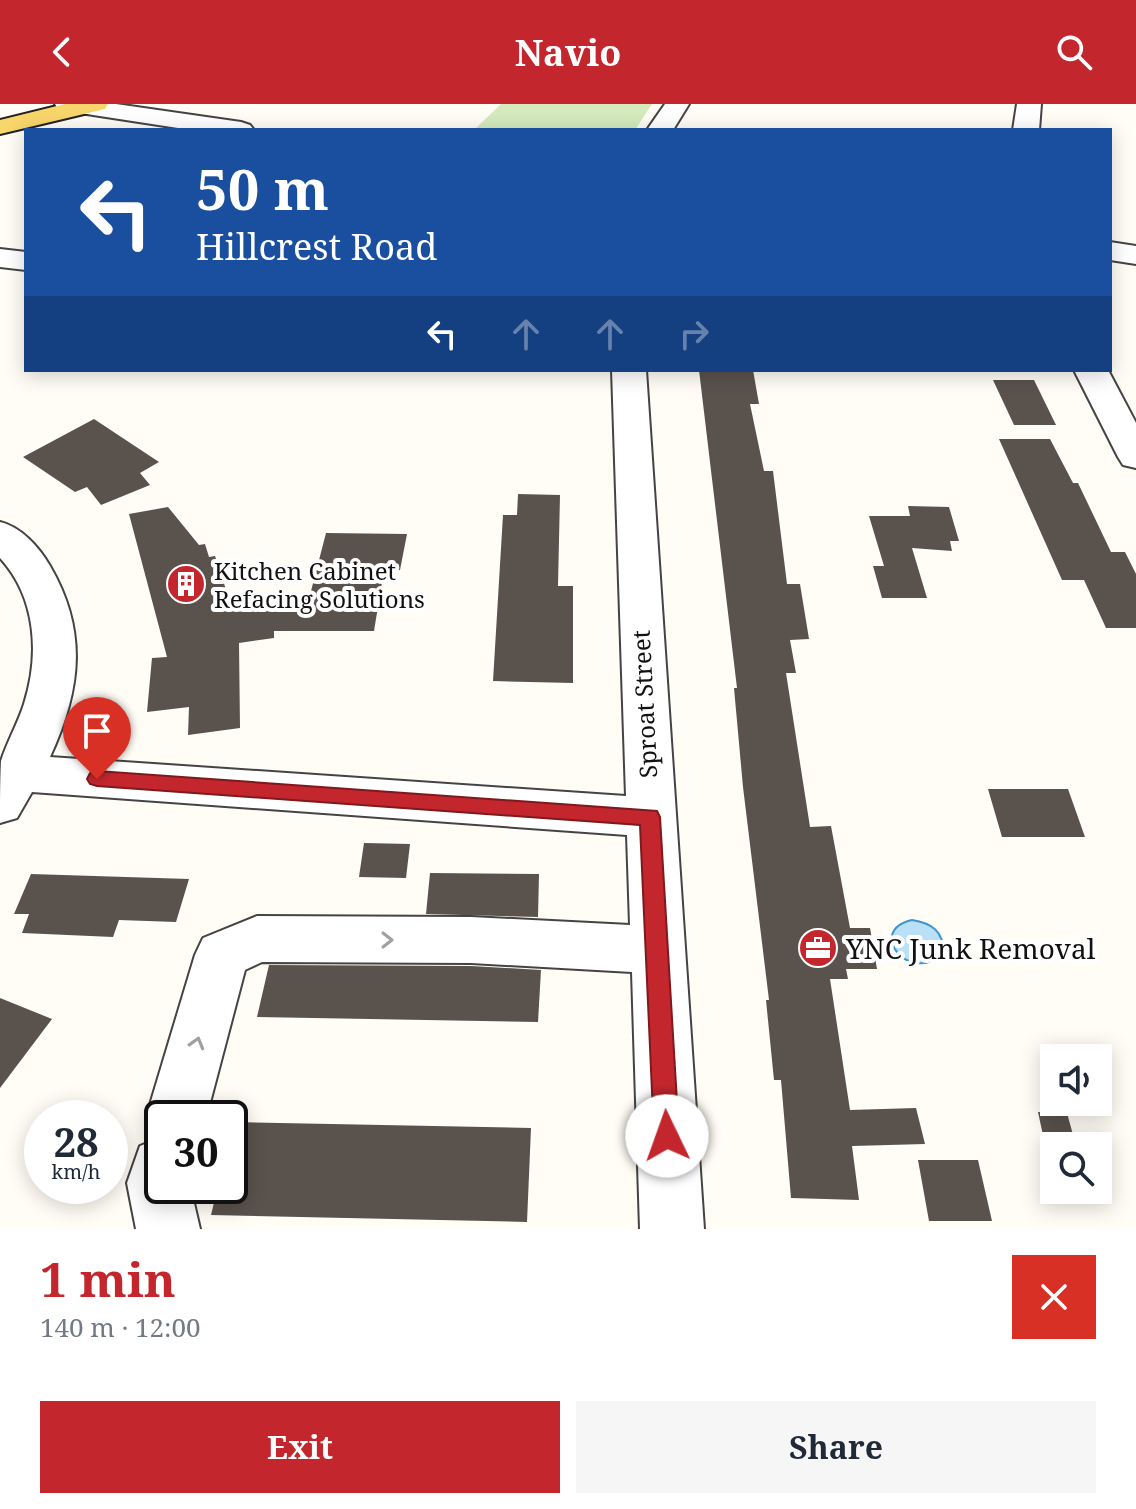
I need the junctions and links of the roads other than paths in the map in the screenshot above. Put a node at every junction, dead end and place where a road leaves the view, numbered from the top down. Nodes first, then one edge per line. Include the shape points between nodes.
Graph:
1 (677, 104) edge
2 (1029, 104) edge
3 (83, 105) edge
4 (0, 127) edge
5 (228, 128) edge
6 (661, 128) edge
7 (1026, 128) edge
8 (1112, 251) edge
9 (1136, 255) edge
10 (0, 258) edge
11 (24, 261) edge
12 (629, 372) edge
13 (1092, 372) edge
14 (1136, 457) edge
15 (0, 534) edge
16 (9, 788) edge
17 (650, 817) junction
18 (656, 950) junction
19 (181, 1100) edge
20 (163, 1204) edge
21 (168, 1229) edge
22 (672, 1229) edge

1 - 6 street
2 - 7 street
3 - 4 main road
3 - 5 street
8 - 9 street
10 - 11 street
12 - 17 street, Sproat Street
13 - 14 street
15 - 16 street via 31,563 43,585 55,650 43,724
16 - 17 street
17 - 18 street, Sproat Street
19 -> 18 street via 222,955 257,939 471,940
18 - 22 street, Sproat Street
20 - 21 street

